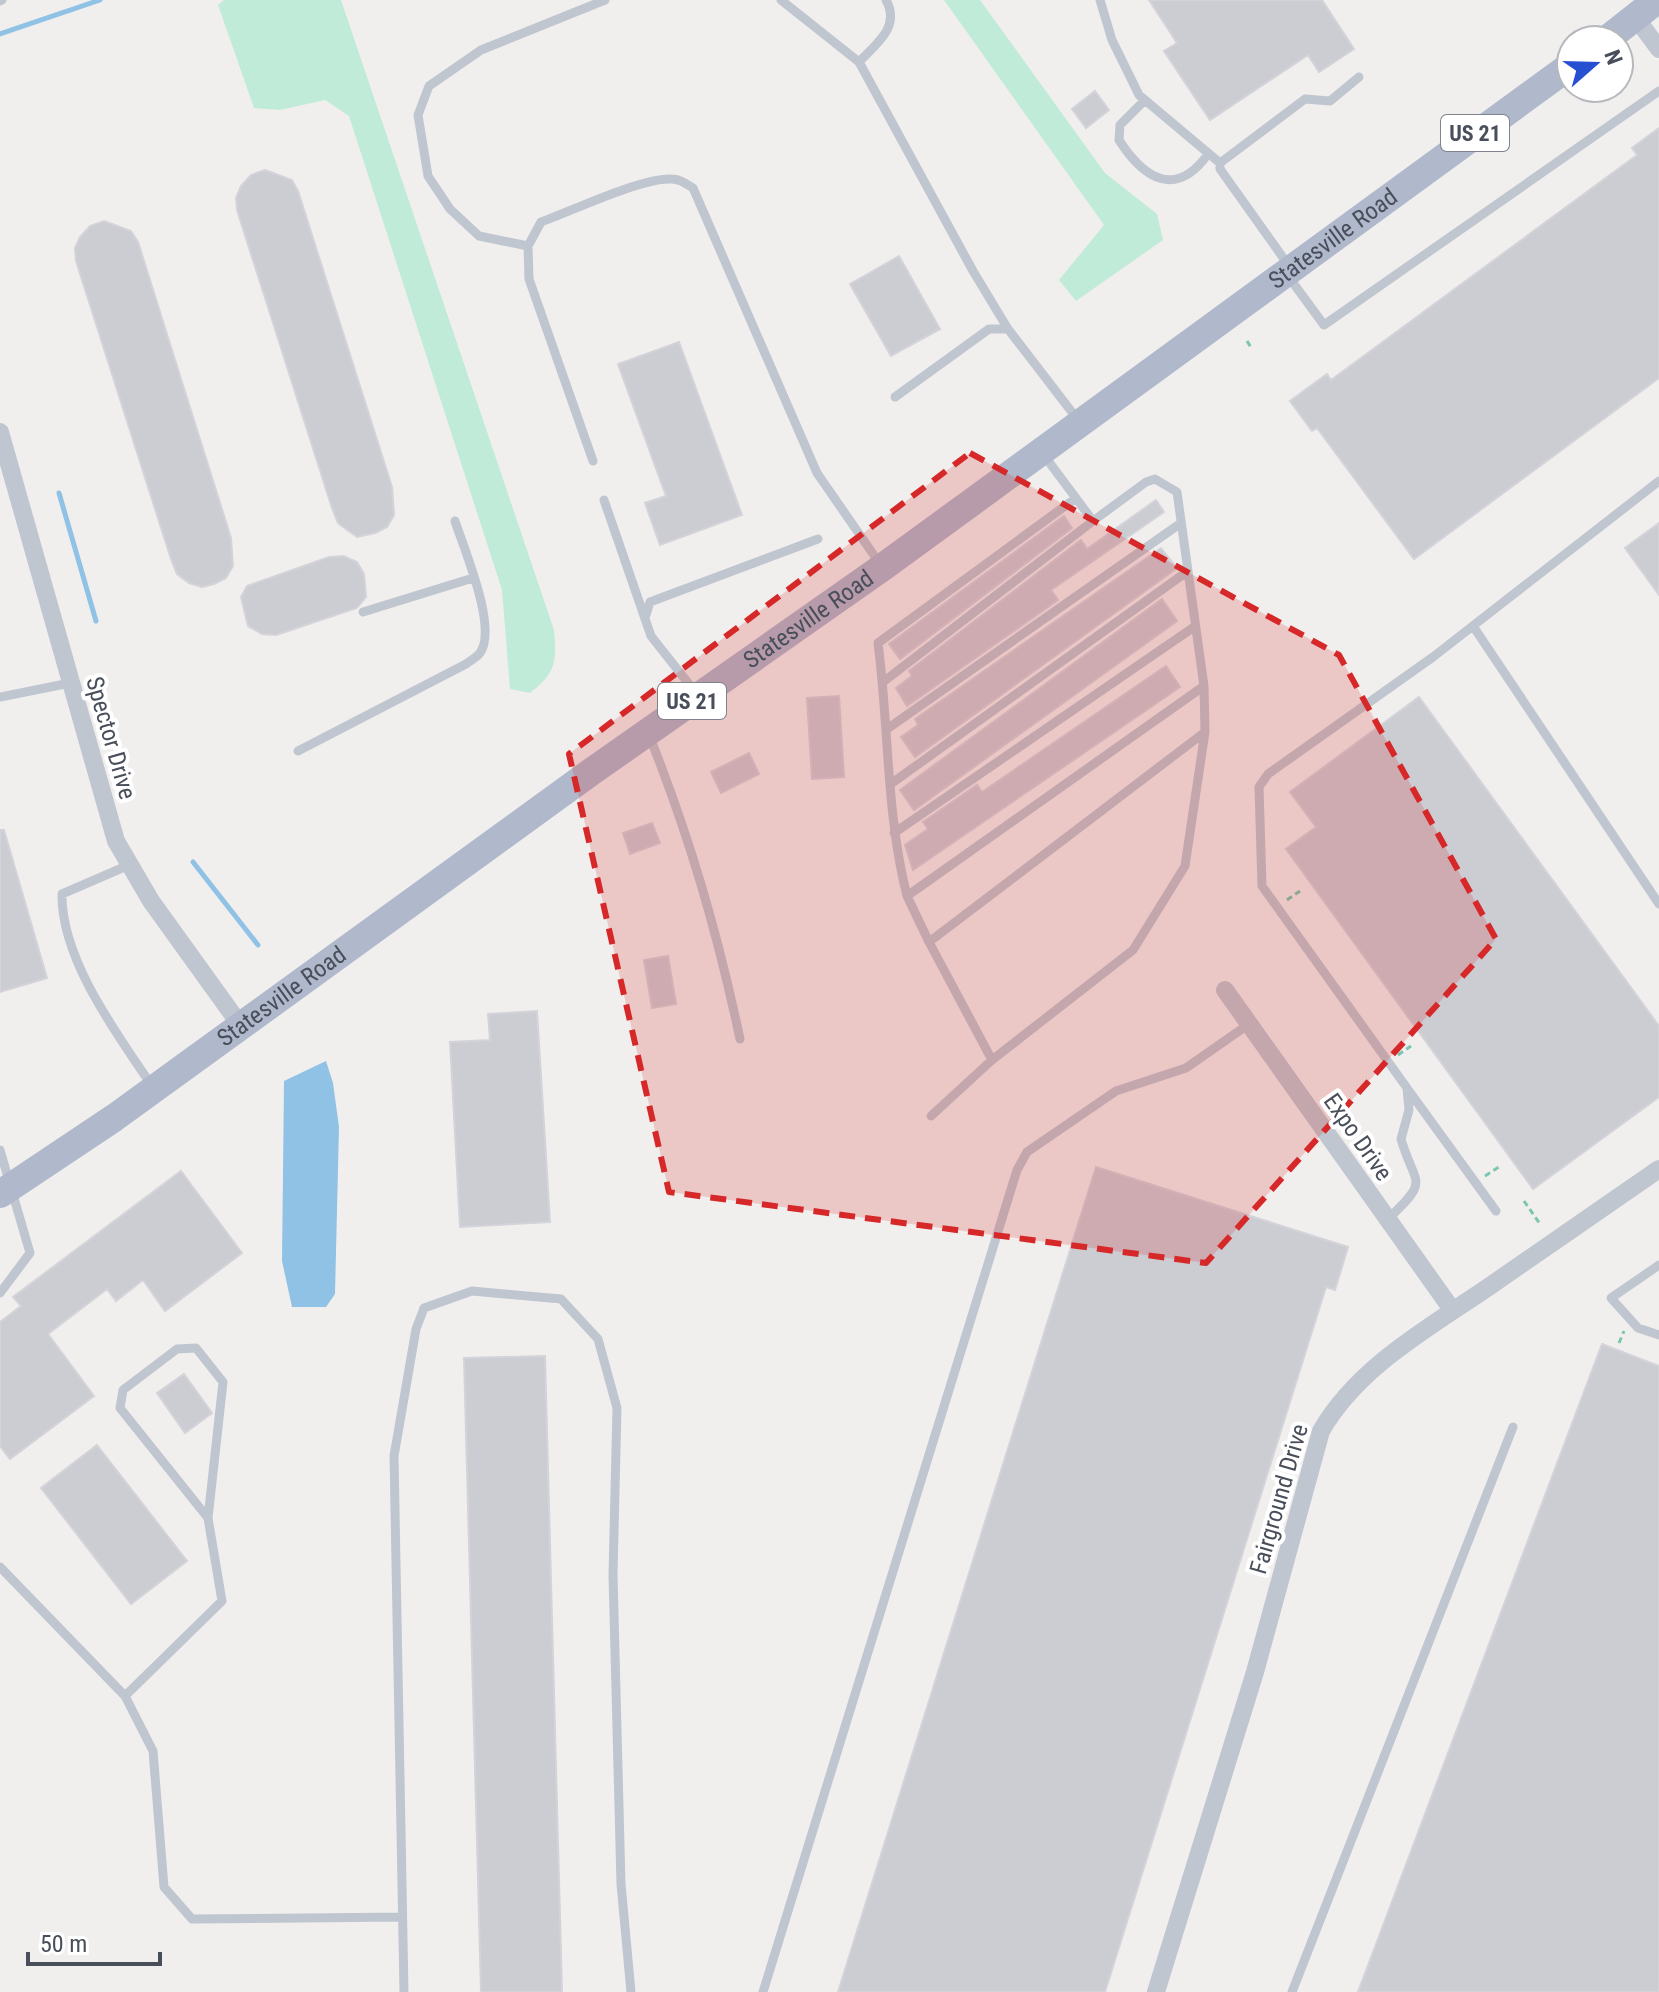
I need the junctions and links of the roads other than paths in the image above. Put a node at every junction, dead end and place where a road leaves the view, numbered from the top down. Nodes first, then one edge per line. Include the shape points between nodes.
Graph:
1 (605, 0) edge
2 (781, 0) edge
3 (886, 0) edge
4 (1100, 0) edge
5 (1651, 11) edge
6 (1631, 24) edge
7 (1659, 49) edge
8 (859, 62) junction
9 (1359, 77) dead end
10 (1555, 77) edge
11 (1659, 91) edge
12 (1145, 100) junction
13 (1208, 154) junction
14 (1220, 163) junction
15 (528, 246) junction
16 (1288, 271) junction
17 (1008, 329) junction
18 (895, 397) dead end
19 (1080, 422) junction
20 (0, 432) edge
21 (1041, 451) junction
22 (593, 461) dead end
23 (1659, 481) edge
24 (1076, 498) junction
25 (604, 500) dead end
26 (455, 521) dead end
27 (1093, 521) junction
28 (1181, 523) junction
29 (818, 539) dead end
30 (883, 567) junction
31 (1188, 571) junction
32 (473, 578) junction
33 (363, 612) dead end
34 (646, 615) junction
35 (1473, 626) junction
36 (1194, 627) junction
37 (883, 682) junction
38 (70, 683) junction
39 (1204, 686) junction
40 (698, 696) junction
41 (0, 697) edge
42 (887, 729) junction
43 (648, 732) junction
44 (1205, 732) junction
45 (298, 751) dead end
46 (892, 783) junction
47 (894, 833) junction
48 (129, 865) junction
49 (907, 896) junction
50 (1659, 904) edge
51 (929, 942) junction
52 (1225, 990) dead end
53 (1249, 1024) junction
54 (241, 1026) junction
55 (740, 1039) dead end
56 (992, 1060) junction
57 (1407, 1088) junction
58 (154, 1089) junction
59 (931, 1116) dead end
60 (0, 1150) edge
61 (1659, 1169) edge
62 (5, 1191) edge
63 (1496, 1211) dead end
64 (1388, 1219) junction
65 (1659, 1265) edge
66 (0, 1293) edge
67 (1453, 1311) junction
68 (1659, 1335) edge
69 (1513, 1427) dead end
70 (208, 1518) junction
71 (0, 1567) edge
72 (125, 1696) junction
73 (402, 1917) junction
74 (404, 1992) edge
75 (631, 1992) edge
76 (763, 1992) edge
77 (1156, 1992) edge
78 (1292, 1992) edge

1 - 15 lane via 481,50 429,86 418,115 428,176 450,209 479,236
2 - 8 lane
3 - 8 lane via 892,19 887,33
4 - 12 lane via 1112,40
5 - 6 main road
5 - 7 street
8 - 17 lane
9 - 14 lane via 1330,101 1305,99
10 - 16 main road, Statesville Road / US 21
11 - 16 lane via 1324,325
12 - 13 lane
12 - 13 lane via 1120,125 1119,140 1132,160 1158,179 1180,180
13 - 14 lane
14 - 16 lane
15 - 22 lane via 529,279
15 - 30 lane via 541,222 643,184 667,178 693,188 817,473
16 - 19 main road, Statesville Road / US 21
17 - 18 lane via 989,329
17 - 19 lane
19 - 21 main road, Statesville Road / US 21
20 - 38 street, Spector Drive
21 - 24 lane
21 - 30 main road, Statesville Road / US 21
23 - 35 lane
24 - 27 lane
24 - 37 lane via 878,643
25 - 34 lane
26 - 32 lane
27 - 28 lane via 1155,479 1177,492
27 - 37 lane
28 - 31 lane
28 - 42 lane
29 - 34 lane via 650,602
30 - 40 main road, Statesville Road / US 21
31 - 36 lane
31 - 46 lane
32 - 33 lane
32 - 45 lane via 486,633 481,653
34 - 40 lane via 651,636
35 - 50 lane
35 - 57 lane via 1268,774 1259,787 1262,886
36 - 39 lane
36 - 47 lane
37 - 42 lane
38 - 41 lane
38 - 48 street, Spector Drive via 103,801
39 - 44 lane
39 - 49 lane
40 - 43 main road, Statesville Road / US 21
42 - 46 lane
43 - 54 main road, Statesville Road / US 21
43 - 55 lane via 717,931
44 - 51 lane
44 - 56 lane via 1185,866 1133,950
46 - 47 lane
47 - 49 lane
48 - 54 street, Spector Drive
48 - 58 lane via 62,894 62,913 94,999
49 - 51 lane
51 - 56 lane
52 - 53 street, Expo Drive
53 - 64 street, Expo Drive
53 - 76 lane via 1186,1068 1116,1091 1027,1152 1017,1170
54 - 58 main road, Statesville Road / US 21
56 - 59 lane
57 - 63 lane
57 - 64 lane via 1409,1110 1401,1139 1417,1184
58 - 62 main road, Statesville Road / US 21
60 - 62 lane
61 - 67 street, Fairground Drive
62 - 66 lane via 30,1253
64 - 67 street, Expo Drive
65 - 68 lane via 1611,1298 1638,1328
67 - 77 street, Fairground Drive via 1359,1381 1321,1431 1255,1672
69 - 78 lane
70 - 70 lane via 120,1408 123,1390 177,1349 196,1348 223,1382
70 - 72 lane via 222,1601
71 - 72 lane
72 - 73 lane via 153,1751 164,1887 192,1919
73 - 74 lane
73 - 75 lane via 394,1456 416,1329 424,1308 472,1291 561,1299 598,1339 617,1408 613,1575 620,1869

